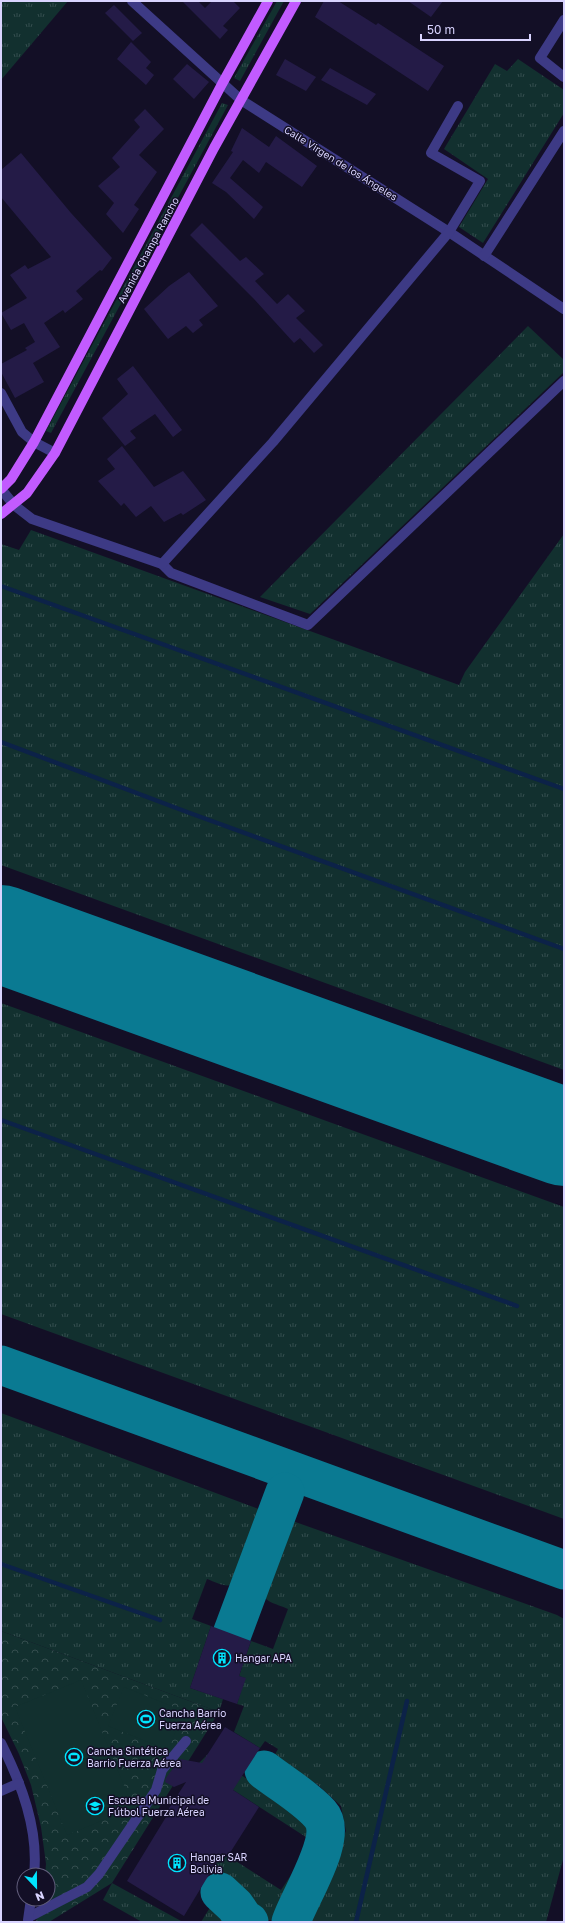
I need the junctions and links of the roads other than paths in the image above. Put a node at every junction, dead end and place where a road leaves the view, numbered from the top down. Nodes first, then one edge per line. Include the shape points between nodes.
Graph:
1 (132, 1) edge
2 (268, 1) edge
3 (296, 1) edge
4 (564, 20) edge
5 (564, 77) edge
6 (222, 84) junction
7 (241, 100) junction
8 (458, 106) dead end
9 (564, 131) edge
10 (448, 232) junction
11 (484, 256) junction
12 (564, 309) edge
13 (564, 381) edge
14 (1, 393) edge
15 (34, 442) junction
16 (55, 453) junction
17 (1, 489) edge
18 (14, 505) junction
19 (1, 514) edge
20 (162, 564) junction
21 (186, 1741) dead end
22 (1, 1743) edge
23 (19, 1783) junction
24 (1, 1791) edge
25 (34, 1867) edge
26 (30, 1907) edge
27 (28, 1919) edge

1 - 6 street, Calle Virgen de los Ángeles
2 - 6 main road, Avenida Champa Rancho
3 - 7 main road, Avenida Champa Rancho
4 - 5 street via 540,58
6 - 7 street, Calle Virgen de los Ángeles
6 - 15 main road, Avenida Champa Rancho
7 - 10 street, Calle Virgen de los Ángeles
7 - 16 main road, Avenida Champa Rancho
8 - 10 street via 431,153 480,181
9 - 11 street
10 - 11 street, Calle Virgen de los Ángeles
10 - 20 street via 273,442
11 - 12 street, Calle Virgen de los Ángeles
13 - 20 street via 308,625 171,573
14 - 15 street via 22,432
15 - 16 street
15 - 17 main road, Avenida Champa Rancho via 11,479
16 - 18 main road, Avenida Champa Rancho via 41,475
17 - 18 street
18 - 19 main road, Avenida Champa Rancho
18 - 20 street via 32,519
21 - 27 street via 162,1770 153,1796 99,1874 87,1887
22 - 23 street
23 - 24 street
23 - 25 street via 33,1832
26 - 27 street

